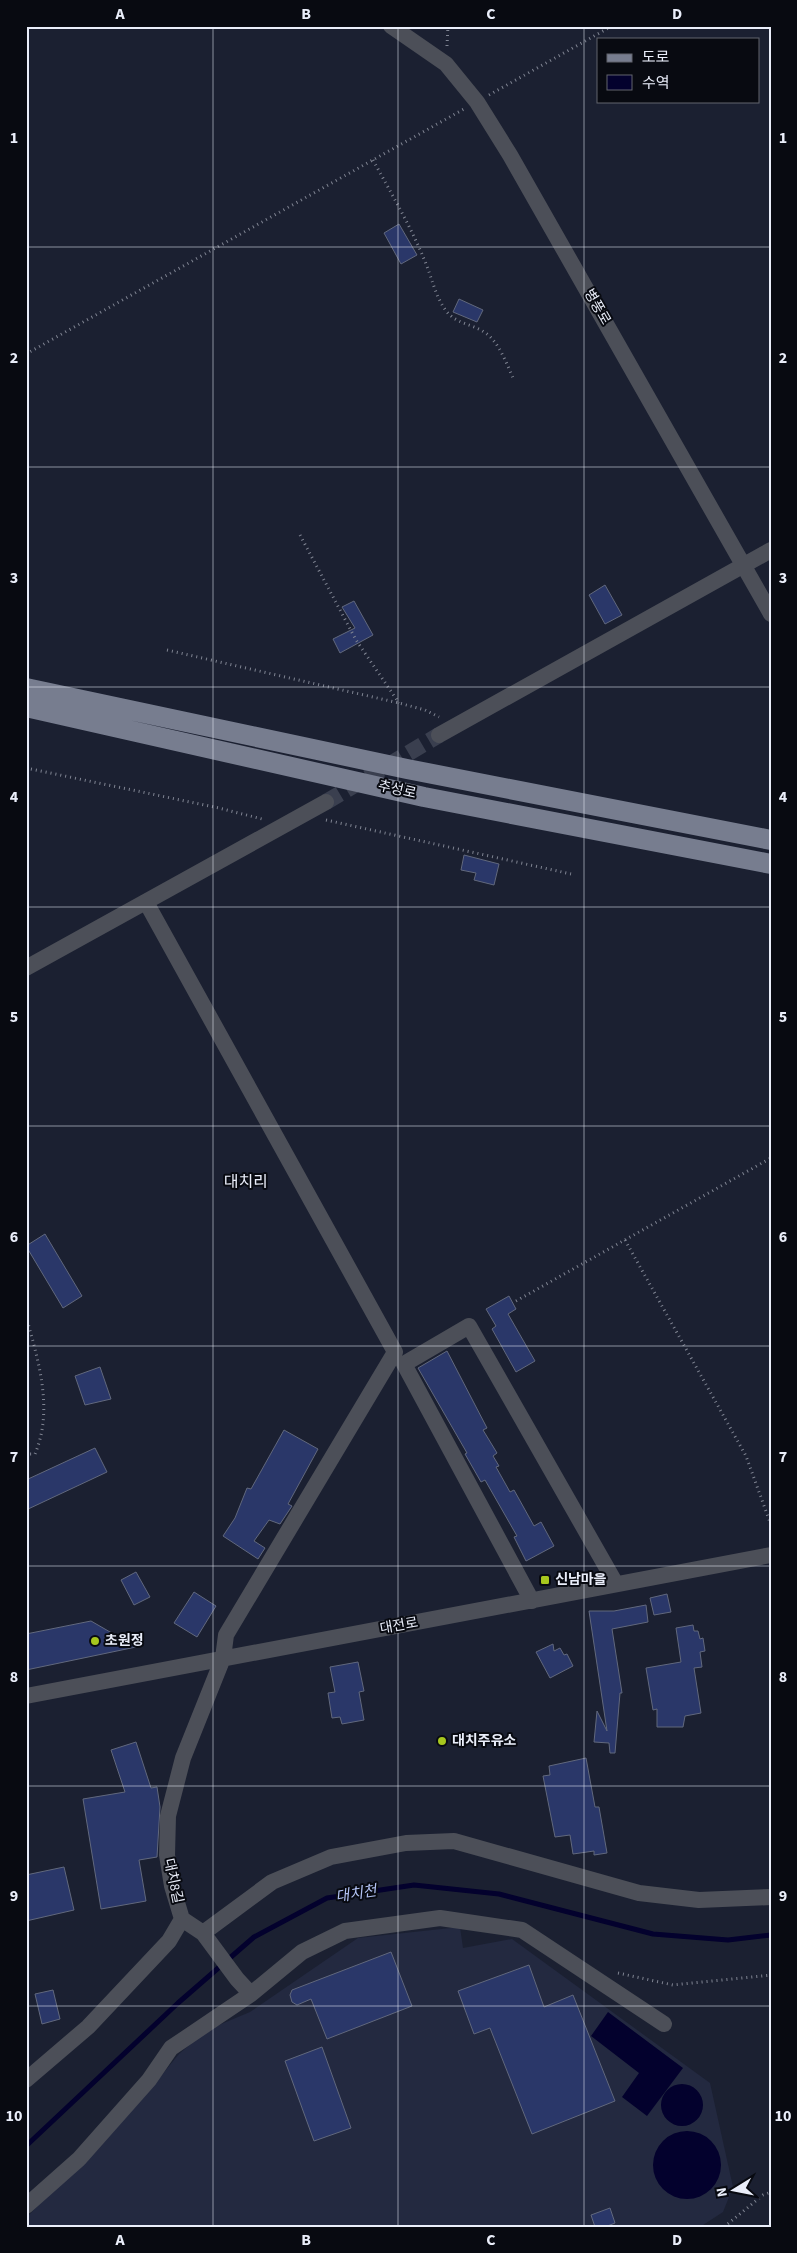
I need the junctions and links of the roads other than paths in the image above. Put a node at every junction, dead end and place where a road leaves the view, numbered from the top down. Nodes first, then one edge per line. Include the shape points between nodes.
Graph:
1 (391, 26) edge
2 (771, 550) edge
3 (744, 565) junction
4 (771, 614) edge
5 (26, 688) edge
6 (26, 707) edge
7 (438, 735) tunnel mouth
8 (326, 802) tunnel mouth
9 (771, 840) edge
10 (771, 864) edge
11 (146, 902) junction
12 (26, 968) edge
13 (399, 1358) junction
14 (771, 1555) edge
15 (616, 1584) junction
16 (532, 1602) junction
17 (223, 1658) junction
18 (26, 1696) edge
19 (771, 1896) edge
20 (182, 1919) junction
21 (203, 1933) junction
22 (251, 1994) junction
23 (664, 2024) dead end
24 (26, 2080) edge
25 (26, 2206) edge

1 - 3 street, 병풍로 via 446,64 477,102
2 - 3 street
3 - 4 street, 병풍로
3 - 7 street
5 - 9 main road, 추성로 via 406,769
6 - 10 main road, 추성로 via 424,796
8 - 11 street
11 - 12 street
11 - 13 street
13 - 15 street via 469,1326
13 - 16 street
13 - 17 street, 대치8길 via 226,1635
14 - 15 street, 대전로
15 - 16 street, 대전로
16 - 17 street, 대전로
17 - 18 street, 대전로
17 - 20 street, 대치8길 via 183,1758 168,1816 167,1855
19 - 21 street via 698,1900 639,1893 454,1841 406,1843 331,1856 272,1882
20 - 21 street
20 - 24 street, 대치8길 via 169,1941 88,2027
21 - 22 street
22 - 23 street via 302,1952 345,1932 440,1918 522,1930
22 - 25 street via 171,2048 149,2080 79,2159

